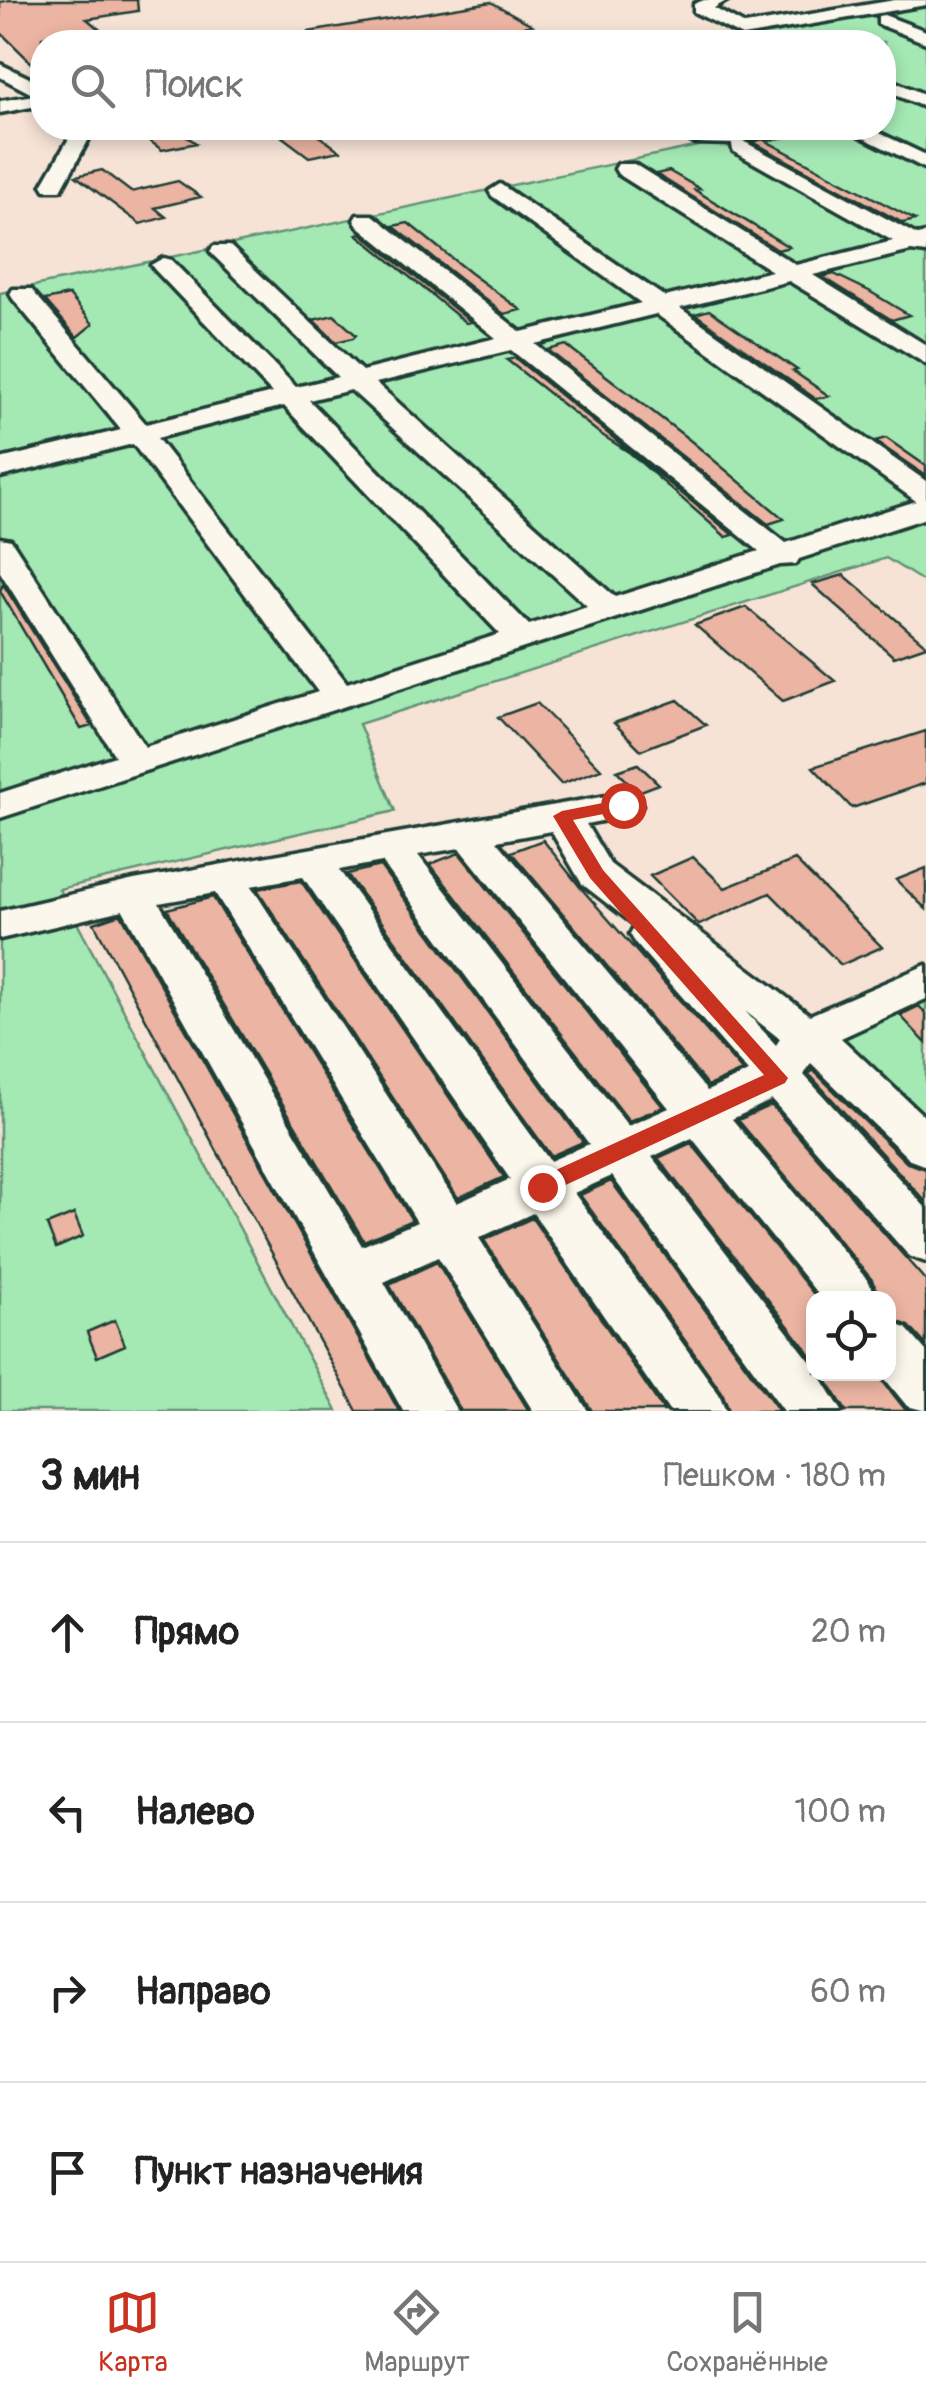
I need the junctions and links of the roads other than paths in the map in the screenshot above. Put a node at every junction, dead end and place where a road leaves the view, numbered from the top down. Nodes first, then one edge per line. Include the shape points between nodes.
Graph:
1 (719, 0) edge
2 (926, 0) edge
3 (926, 12) edge
4 (884, 20) junction
5 (733, 30) edge
6 (778, 30) edge
7 (830, 30) edge
8 (926, 38) edge
9 (0, 70) edge
10 (30, 87) edge
11 (896, 88) edge
12 (30, 94) edge
13 (0, 96) edge
14 (30, 97) edge
15 (926, 102) edge
16 (0, 107) edge
17 (78, 140) edge
18 (879, 140) edge
19 (740, 147) dead end
20 (926, 163) edge
21 (626, 169) dead end
22 (52, 186) dead end
23 (500, 191) dead end
24 (365, 220) dead end
25 (922, 244) edge
26 (222, 252) dead end
27 (164, 265) dead end
28 (793, 273) junction
29 (22, 294) dead end
30 (658, 305) junction
31 (513, 341) junction
32 (926, 356) edge
33 (356, 380) junction
34 (291, 394) junction
35 (138, 433) junction
36 (0, 468) edge
37 (926, 495) edge
38 (926, 508) edge
39 (0, 547) edge
40 (785, 557) junction
41 (611, 611) junction
42 (523, 638) junction
43 (339, 696) junction
44 (137, 762) junction
45 (623, 805) dead end
46 (0, 806) edge
47 (562, 816) junction
48 (469, 833) junction
49 (392, 847) junction
50 (312, 862) junction
51 (596, 874) junction
52 (225, 877) junction
53 (134, 894) junction
54 (0, 925) edge
55 (926, 981) edge
56 (805, 1036) junction
57 (778, 1078) junction
58 (700, 1114) junction
59 (926, 1147) edge
60 (620, 1151) junction
61 (542, 1187) junction
62 (448, 1230) junction
63 (926, 1240) edge
64 (352, 1274) junction
65 (845, 1291) edge
66 (896, 1354) edge
67 (926, 1390) edge
68 (431, 1411) edge
69 (562, 1411) edge
70 (700, 1411) edge
71 (816, 1411) edge

1 - 5 street via 700,8
2 - 6 street
3 - 4 street
4 - 7 street
4 - 8 street
9 - 10 street
11 - 15 street
12 - 13 street
14 - 16 street
17 - 22 street
18 - 20 street
19 - 25 street
21 - 28 street
23 - 30 street
24 - 31 street
25 - 28 street
26 - 33 street
27 - 34 street
28 - 30 street
28 - 32 street
29 - 35 street
30 - 31 street
30 - 37 street
31 - 33 street
31 - 40 street
33 - 34 street
33 - 41 street
34 - 35 street
34 - 42 street
35 - 36 street
35 - 43 street
38 - 40 street
39 - 44 street
40 - 41 street
41 - 42 street
42 - 43 street
43 - 44 street
44 - 46 street
45 - 47 street
47 - 48 street
47 - 51 street
48 - 49 street
48 - 58 street
49 - 50 street
49 - 60 street
50 - 52 street
50 - 61 street
51 - 56 street
51 - 57 street
52 - 53 street
52 - 62 street
53 - 54 street
53 - 64 street
55 - 56 street
56 - 57 street
56 - 59 street
57 - 58 street
57 - 63 street
58 - 60 street
58 - 65 street
60 - 61 street
60 - 71 street
61 - 62 street
61 - 70 street
62 - 64 street
62 - 69 street
64 - 68 street
66 - 67 street

